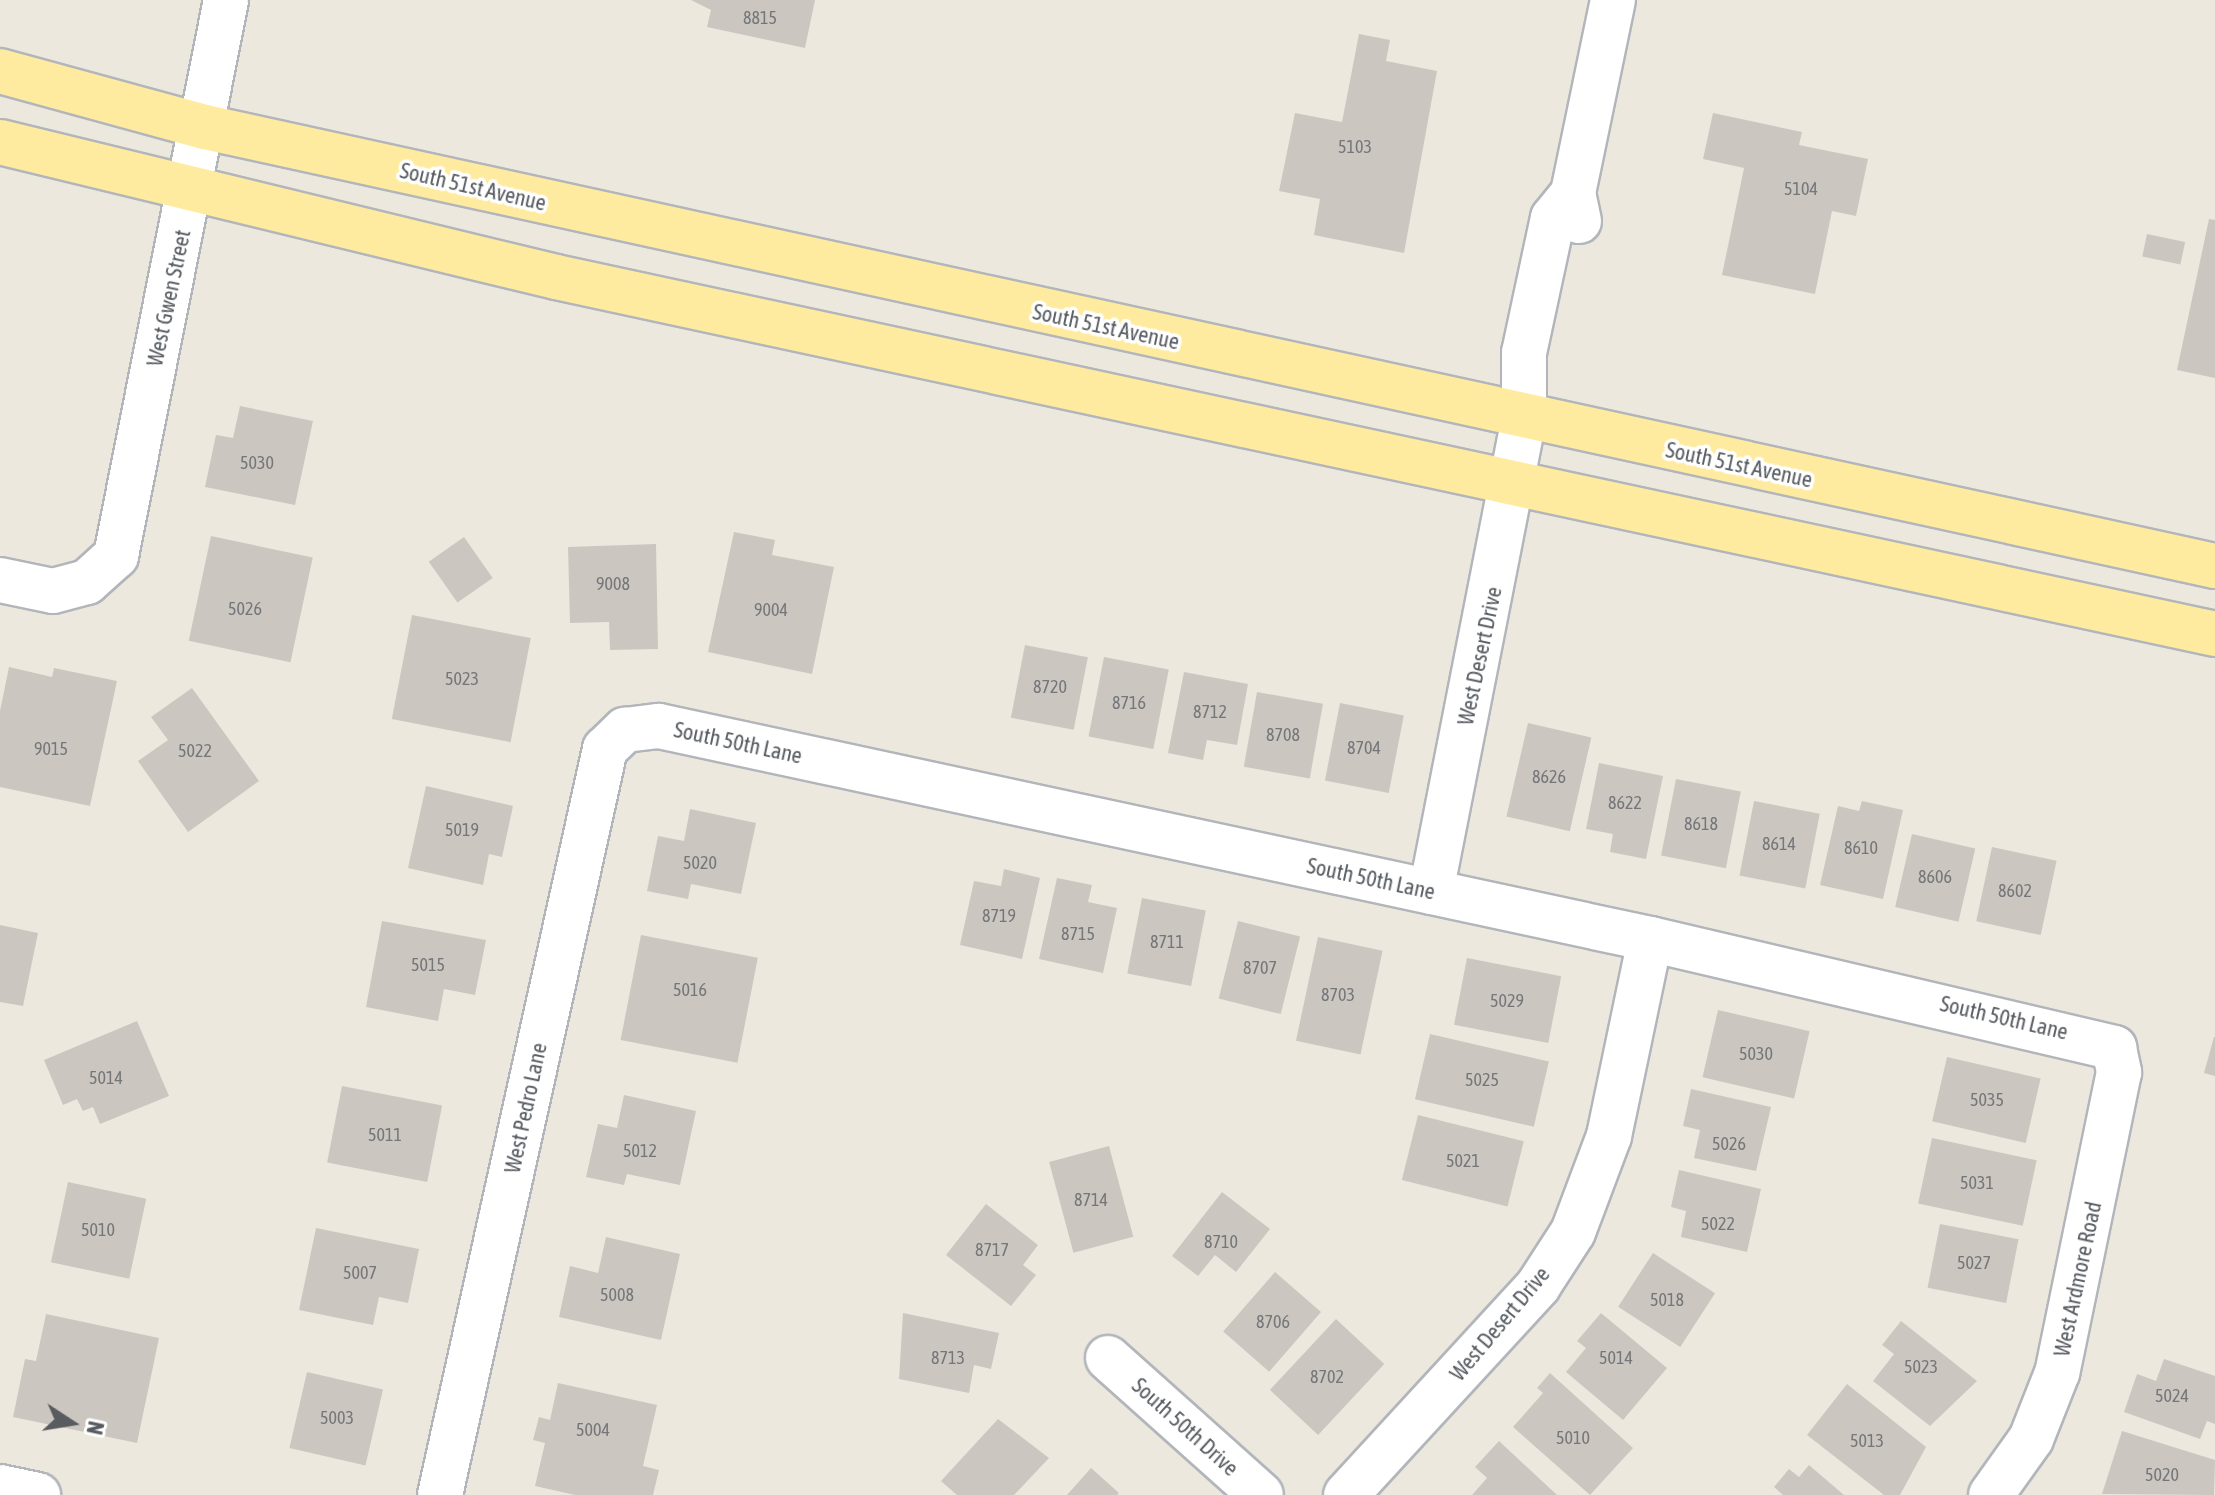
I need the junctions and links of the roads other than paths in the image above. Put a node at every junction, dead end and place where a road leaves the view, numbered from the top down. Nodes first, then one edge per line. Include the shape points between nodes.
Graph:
1 (226, 0) edge
2 (1613, 0) edge
3 (0, 71) edge
4 (205, 127) junction
5 (0, 142) edge
6 (191, 191) junction
7 (1524, 419) junction
8 (1512, 484) junction
9 (2215, 566) edge
10 (0, 580) edge
11 (2215, 634) edge
12 (625, 730) joint
13 (1431, 892) junction
14 (1650, 939) junction
15 (2114, 1048) joint
16 (1108, 1358) dead end
17 (0, 1487) edge
18 (38, 1495) edge
19 (440, 1495) edge
20 (1261, 1495) edge
21 (1346, 1495) edge
22 (1991, 1495) edge

1 - 4 street, West Gwen Street
2 - 7 street, West Desert Drive via 1573,193 1580,224 1554,278 1552,357
3 - 4 main road, South 51st Avenue
4 - 6 street, West Gwen Street
4 - 7 main road, South 51st Avenue
5 - 6 main road
6 - 8 main road
6 - 10 street, West Gwen Street via 116,556 87,582 53,591
7 - 8 street, West Desert Drive
7 - 9 main road, South 51st Avenue
8 - 11 main road
8 - 13 street, West Desert Drive
12 - 13 street, South 50th Lane via 659,726
12 - 19 street, West Pedro Lane via 605,749
13 - 14 street, South 50th Lane
14 - 15 street, South 50th Lane
14 - 21 street, West Desert Drive via 1609,1136 1573,1232 1538,1286
15 - 22 street, West Ardmore Road via 2119,1072 2112,1115 2057,1373 2031,1439
16 - 20 street, South 50th Drive
17 - 18 street

